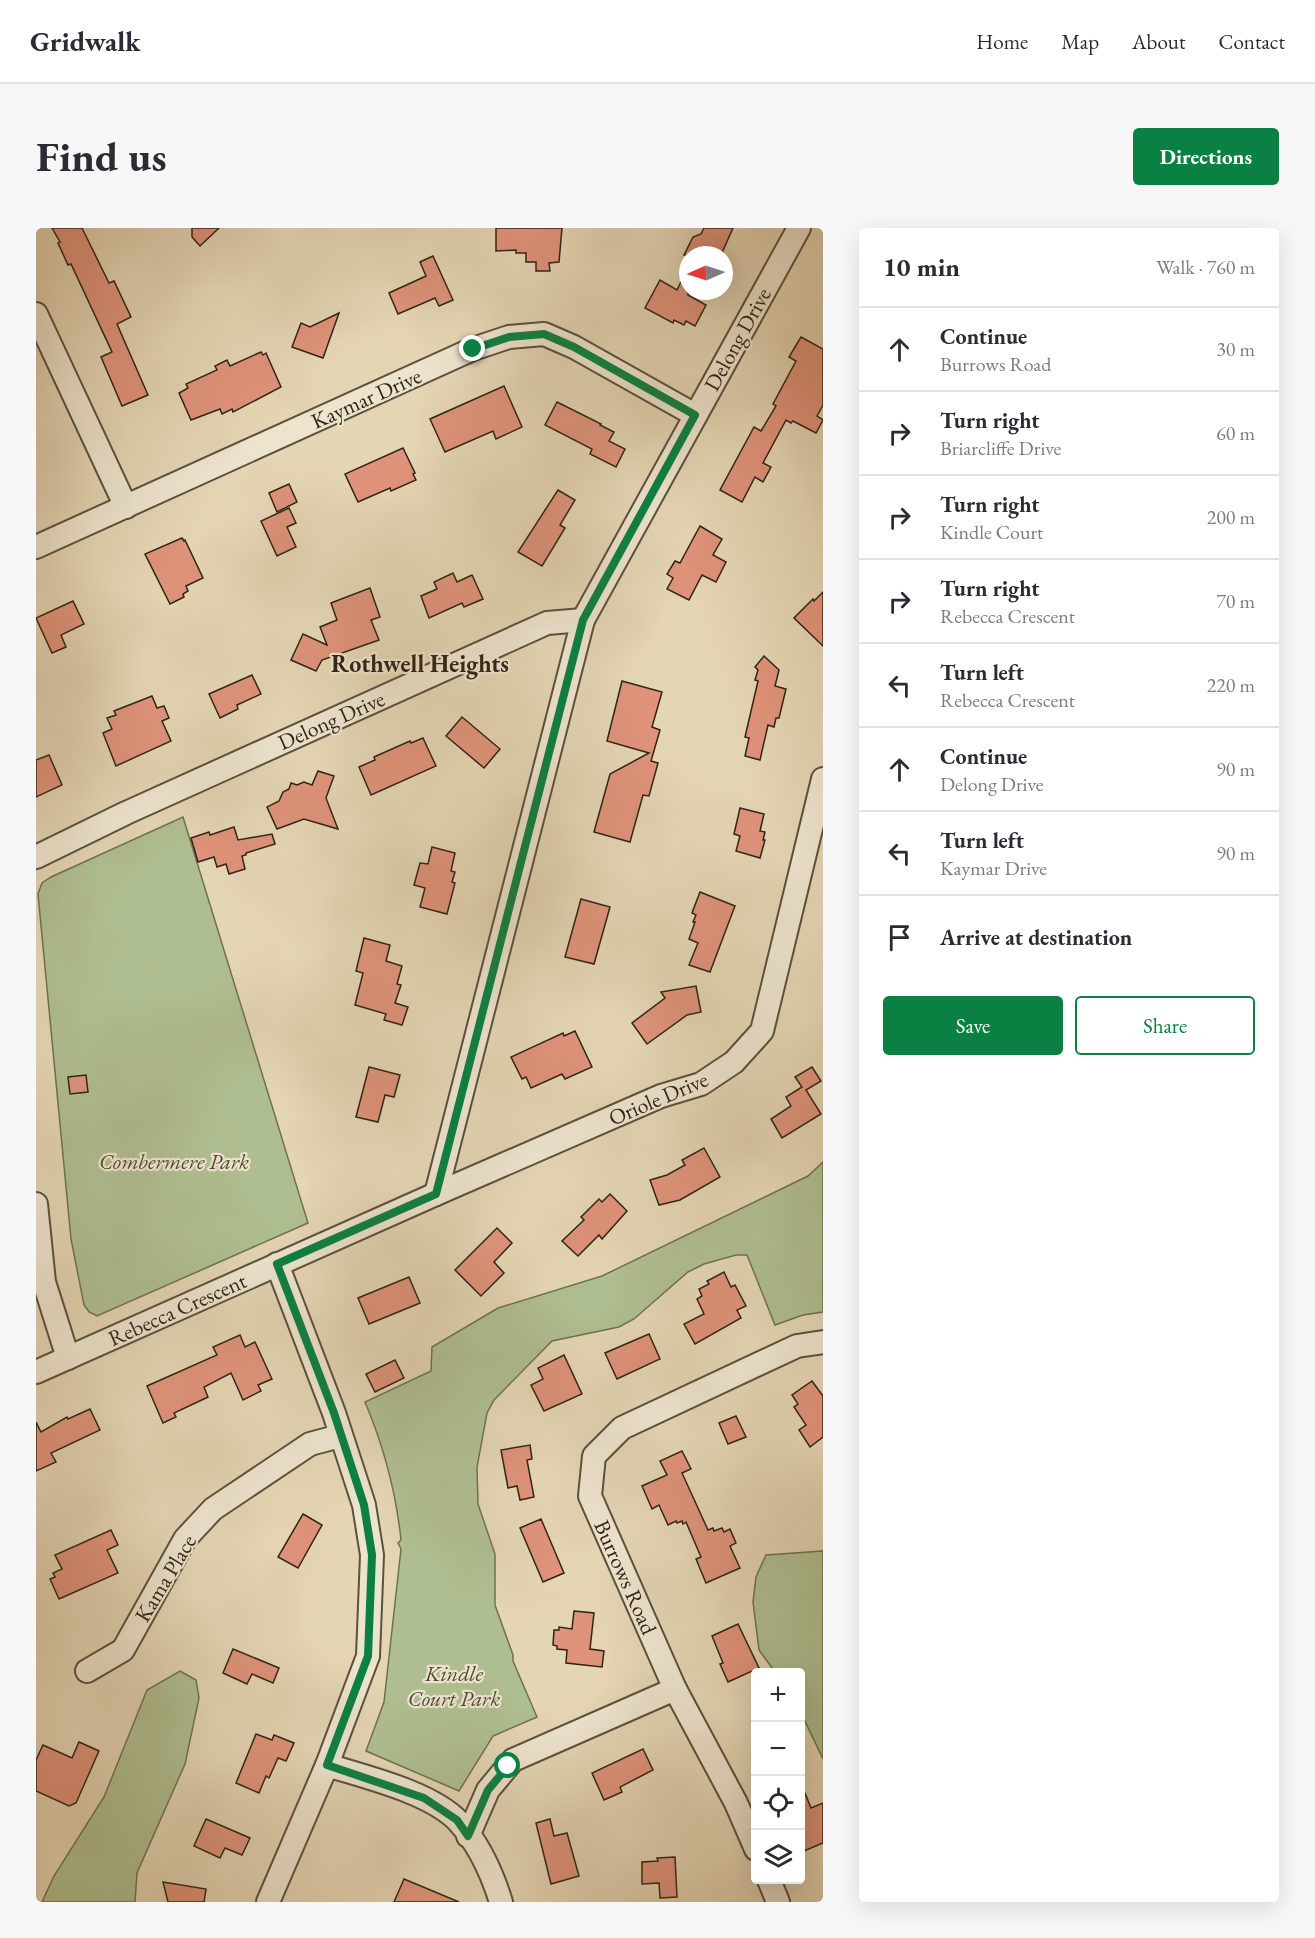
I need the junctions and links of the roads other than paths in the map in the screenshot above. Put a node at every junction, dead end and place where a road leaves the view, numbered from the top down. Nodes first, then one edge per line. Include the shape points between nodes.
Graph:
1 (799, 228) edge
2 (36, 314) edge
3 (695, 415) junction
4 (126, 507) junction
5 (36, 547) edge
6 (583, 620) junction
7 (823, 779) edge
8 (36, 856) edge
9 (436, 1194) junction
10 (36, 1204) edge
11 (277, 1264) junction
12 (823, 1342) edge
13 (68, 1358) junction
14 (36, 1372) edge
15 (340, 1436) junction
16 (87, 1671) dead end
17 (675, 1689) junction
18 (327, 1765) junction
19 (468, 1836) junction
20 (751, 1838) edge
21 (771, 1884) edge
22 (268, 1902) edge
23 (501, 1902) edge
24 (778, 1902) edge

1 - 3 street, Delong Drive
2 - 4 street
3 - 4 street, Kaymar Drive via 544,334 509,337 473,349
3 - 6 street, Delong Drive
4 - 5 street, Kaymar Drive
6 - 8 street, Delong Drive via 538,626
6 - 9 street
7 - 9 street, Oriole Drive via 762,1031 734,1062 701,1084 661,1096
9 - 11 street, Rebecca Crescent
10 - 13 street via 44,1282
11 - 13 street, Rebecca Crescent
11 - 15 street
12 - 17 street, Burrows Road via 797,1346 622,1428 594,1456 590,1496
13 - 14 street, Rebecca Crescent
15 - 16 street, Kama Place via 310,1444 213,1509 185,1539 123,1650
15 - 18 street via 364,1505 372,1555 368,1656
17 - 19 street via 513,1760 488,1790
17 - 20 street, Burrows Road
18 - 19 street via 424,1798 457,1820
18 - 22 street
19 - 23 street via 483,1854
21 - 24 street

